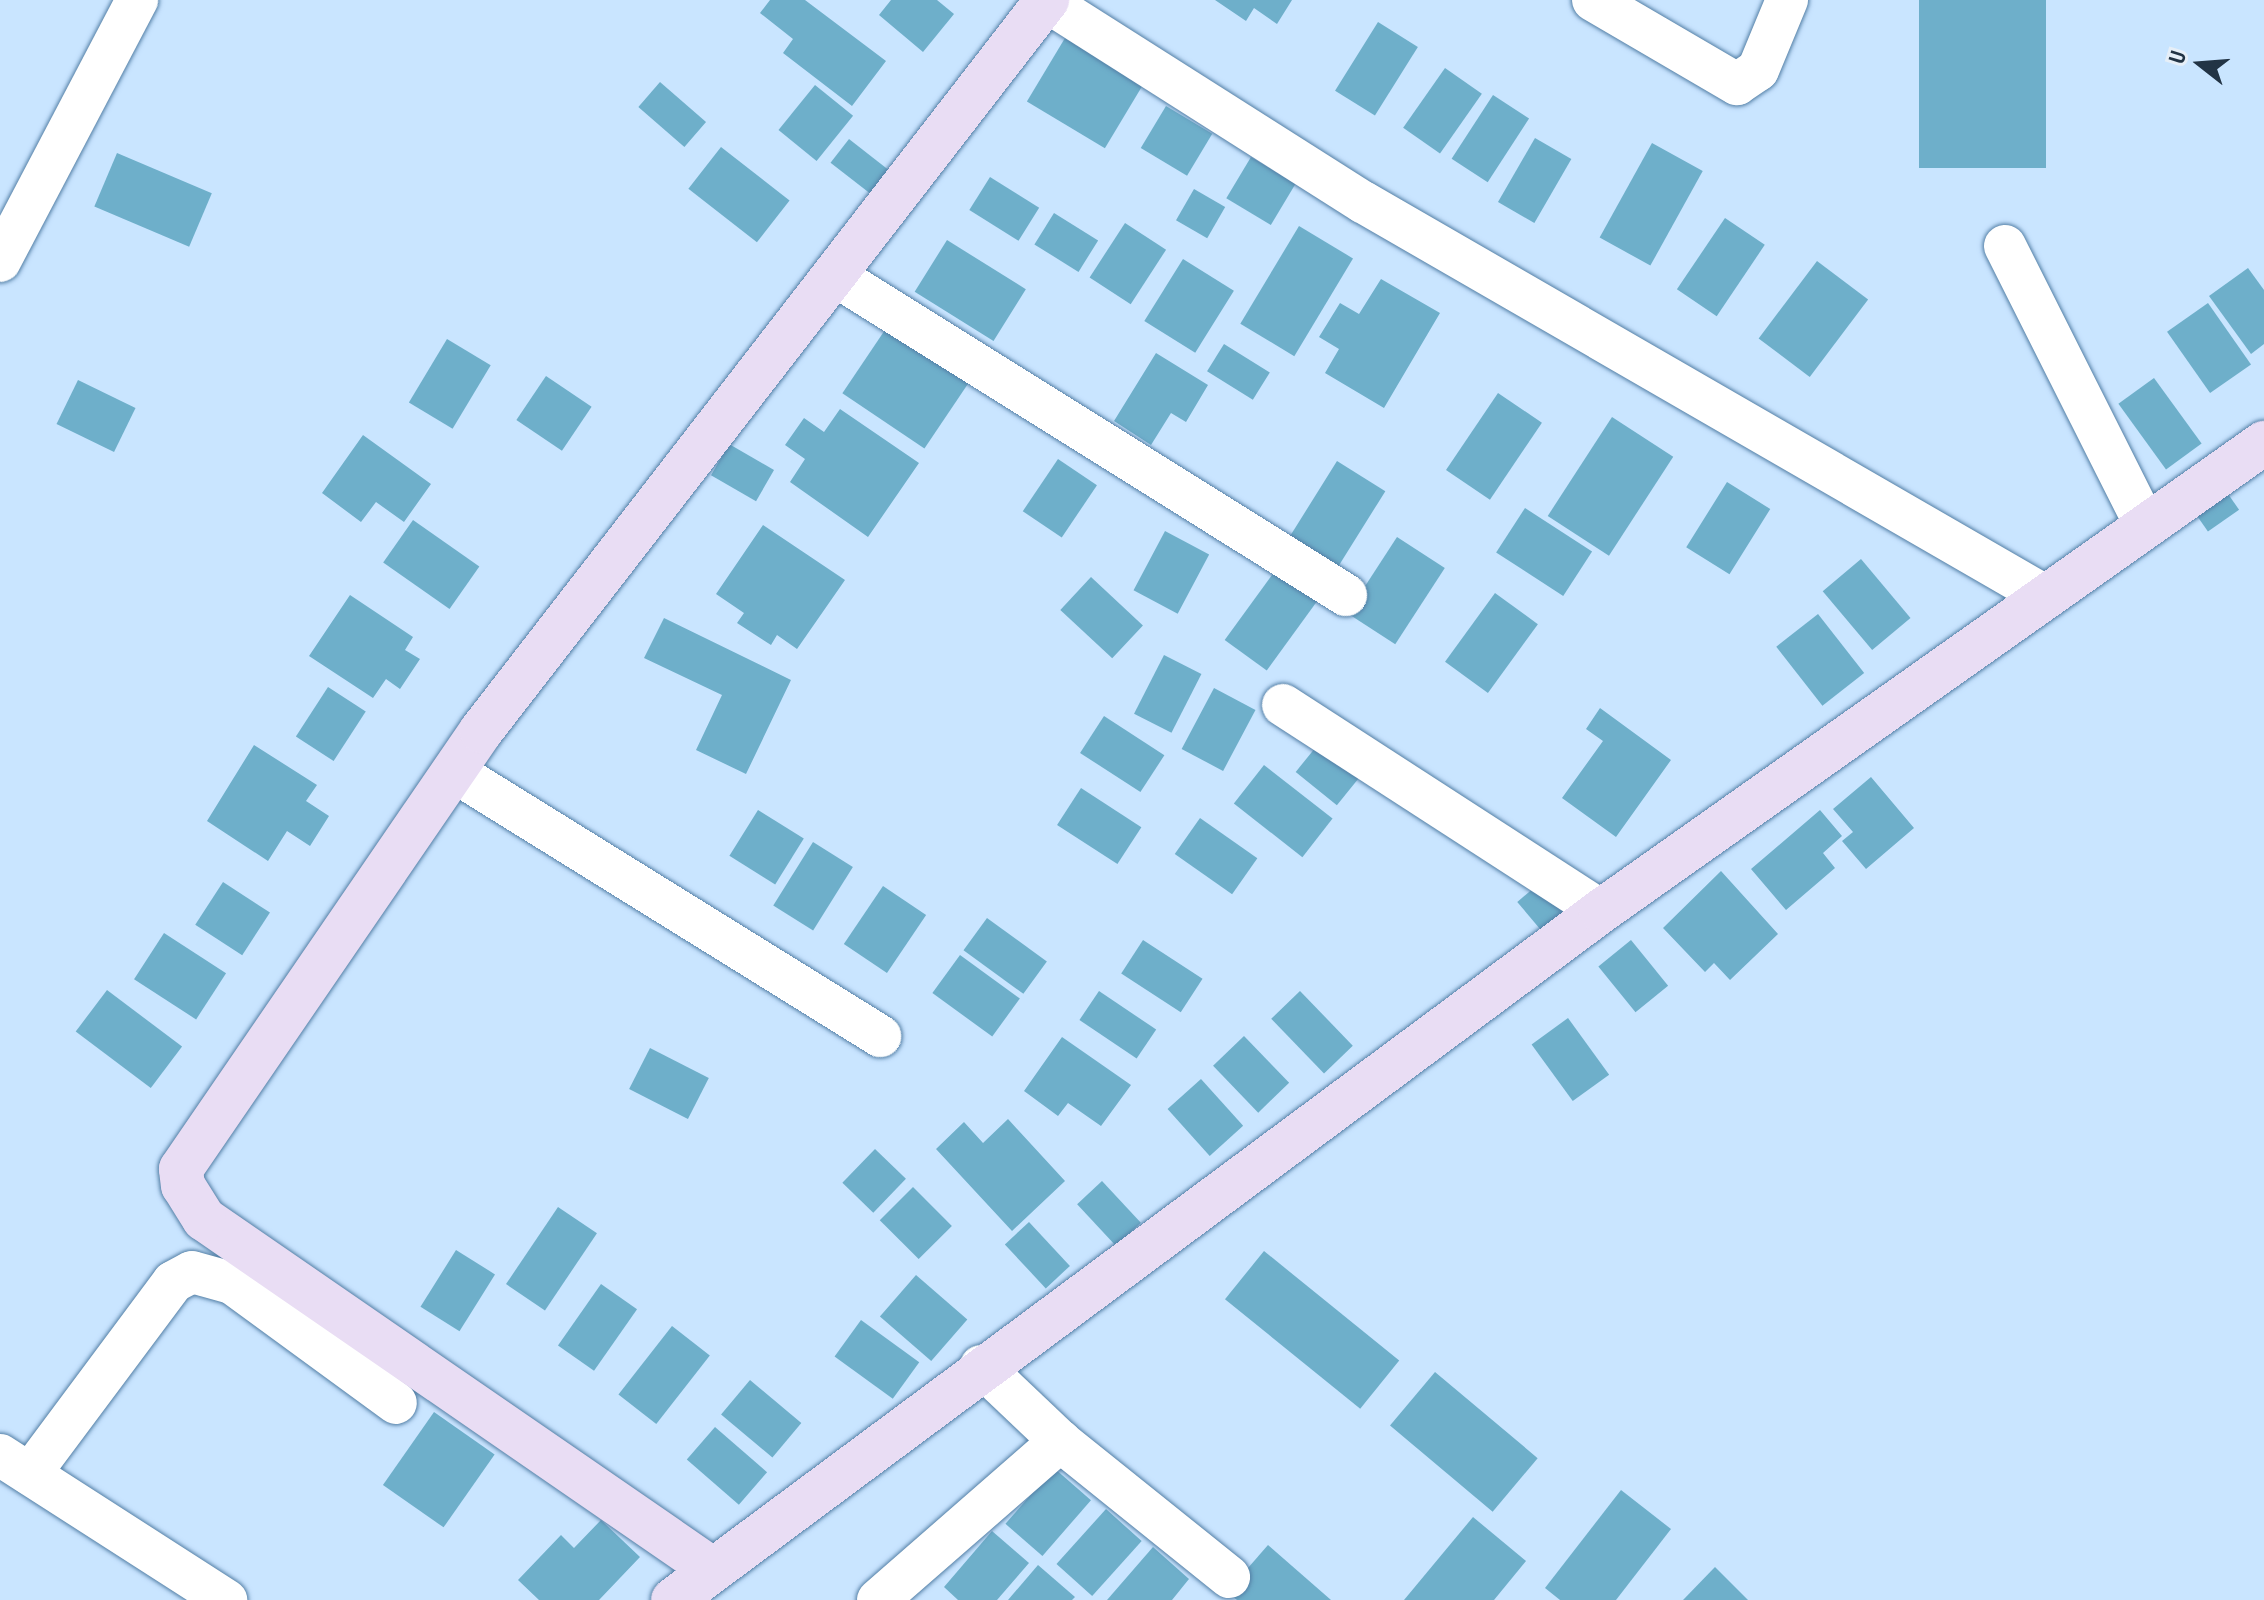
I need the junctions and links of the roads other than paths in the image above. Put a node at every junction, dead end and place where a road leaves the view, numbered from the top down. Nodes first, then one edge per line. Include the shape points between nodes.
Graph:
1 (137, 0) edge
2 (1046, 0) edge
3 (1593, 0) edge
4 (1787, 0) edge
5 (2005, 246) dead end
6 (0, 261) edge
7 (834, 275) junction
8 (2264, 443) edge
9 (2146, 526) junction
10 (1346, 595) dead end
11 (2047, 597) junction
12 (1283, 705) dead end
13 (453, 771) junction
14 (1601, 911) junction
15 (880, 1036) dead end
16 (995, 1379) junction
17 (396, 1403) dead end
18 (1060, 1441) junction
19 (15, 1465) edge
20 (1229, 1577) dead end
21 (697, 1589) edge
22 (899, 1593) edge
23 (226, 1600) edge

1 - 6 street
2 - 7 street
2 - 11 street via 1363,202
3 - 4 street via 1737,84 1758,70
5 - 9 street
7 - 10 street
7 - 13 street
8 - 9 street
9 - 11 street
11 - 14 street
12 - 14 street
13 - 15 street
13 - 21 street via 188,1152 183,1186 204,1219
14 - 16 street
16 - 18 street
16 - 21 street
17 - 19 street via 232,1283 192,1272 173,1282
18 - 20 street
18 - 22 street
19 - 23 street

